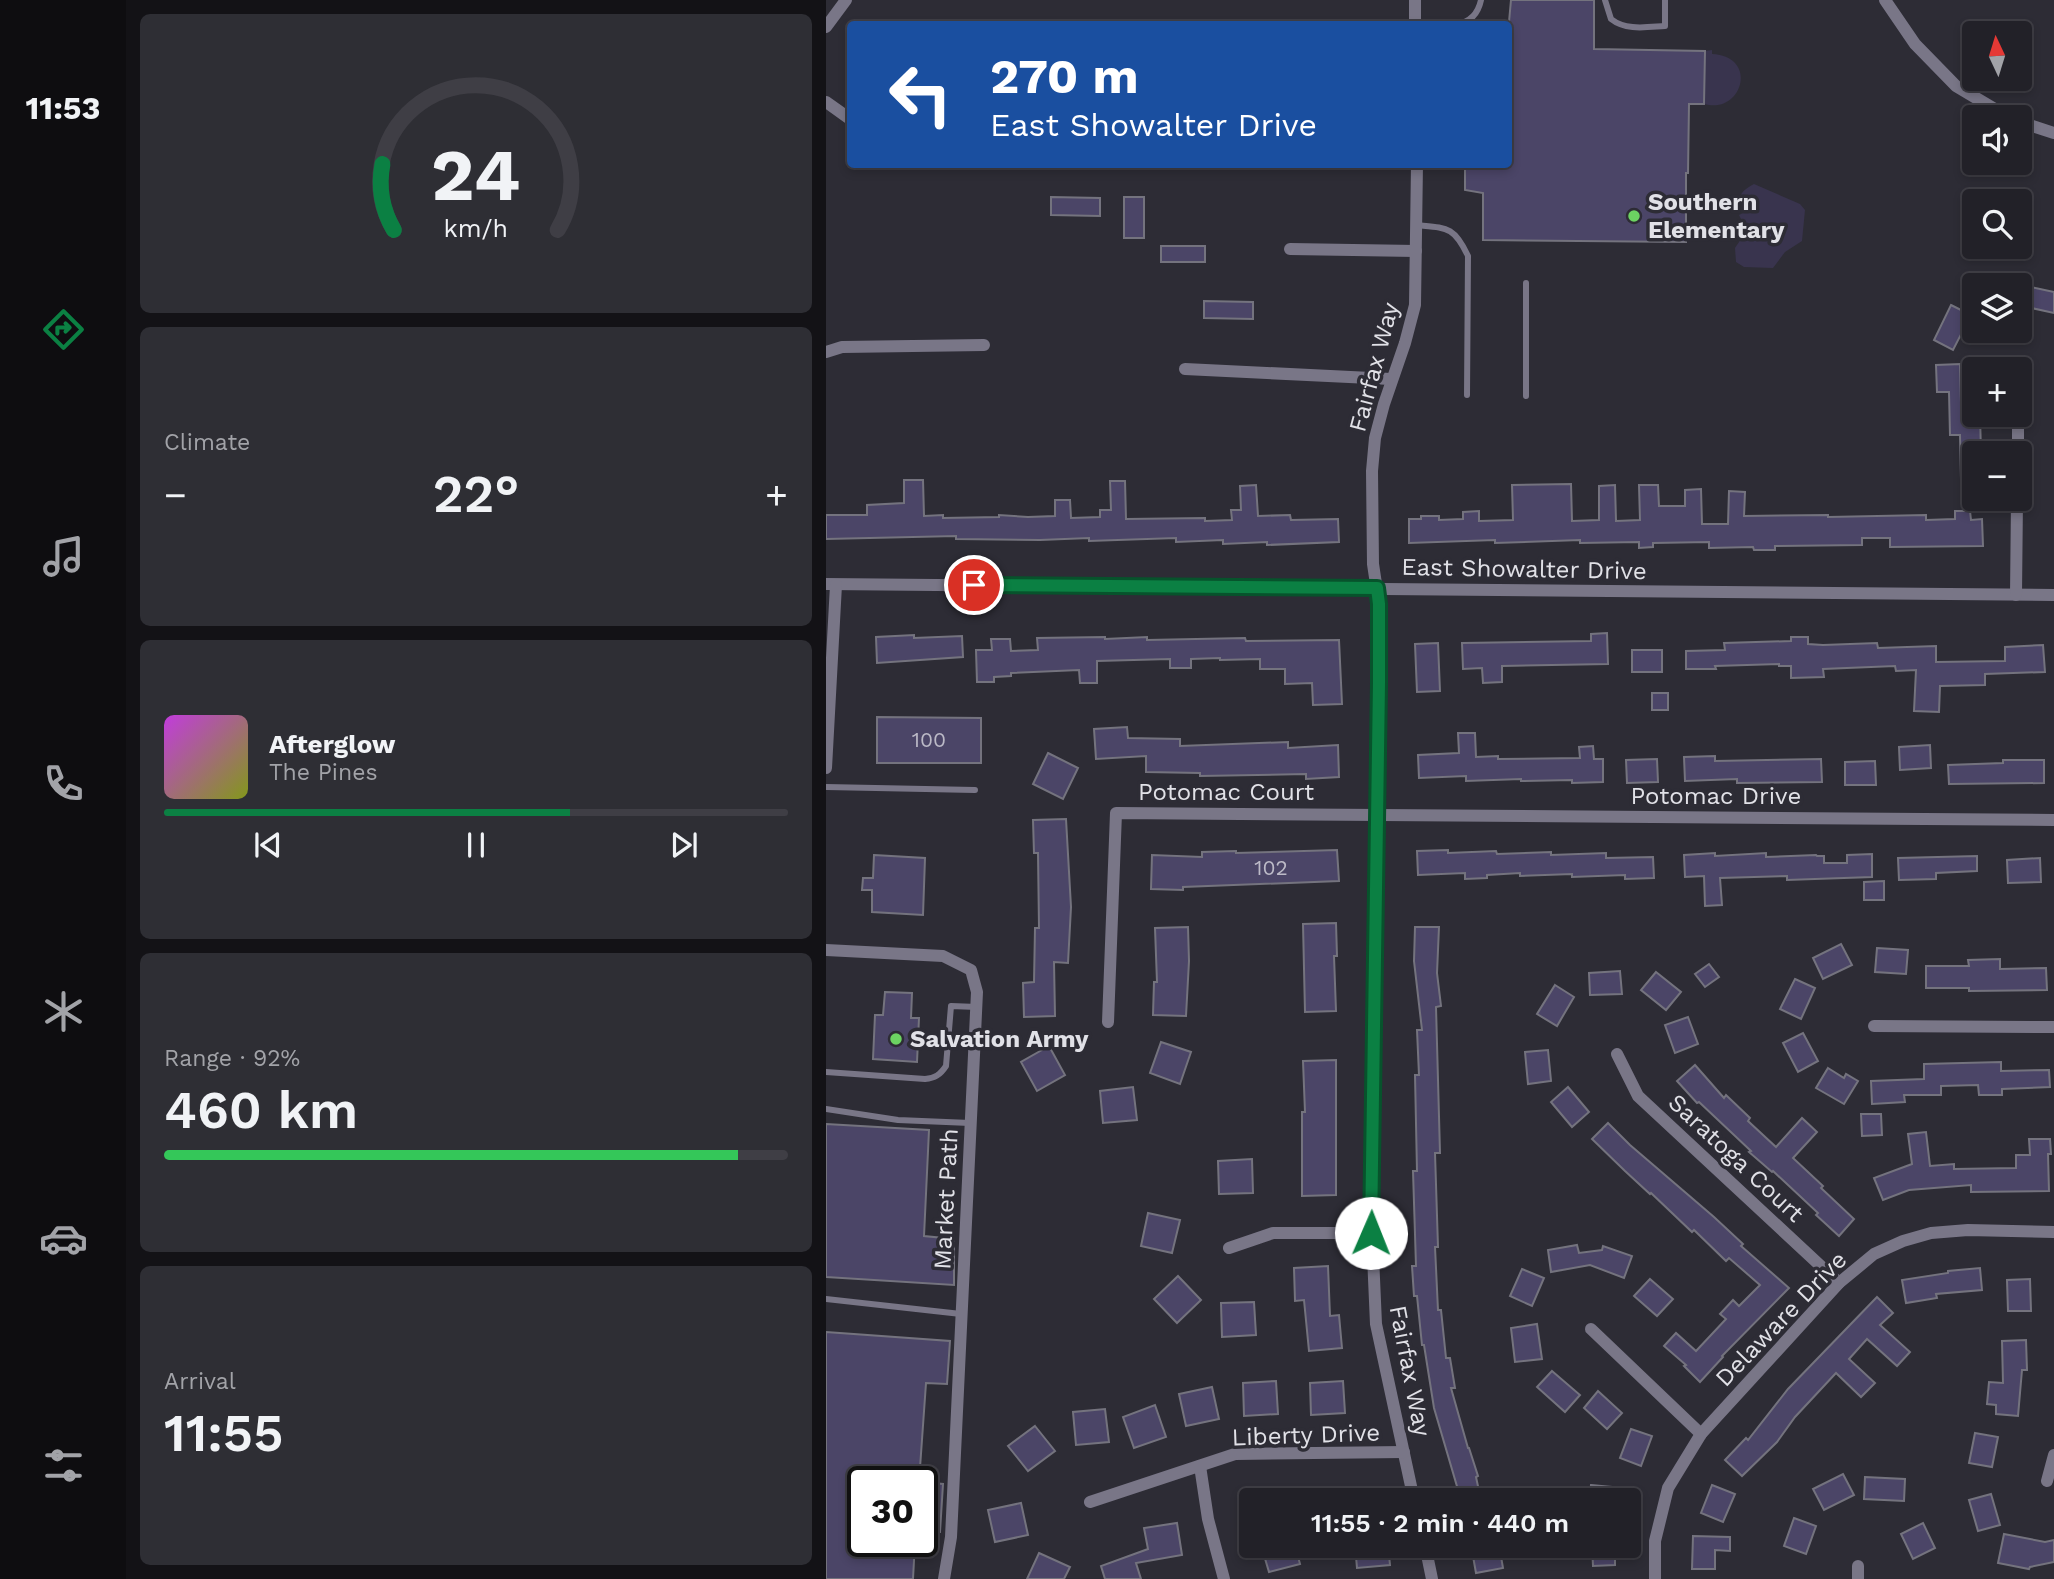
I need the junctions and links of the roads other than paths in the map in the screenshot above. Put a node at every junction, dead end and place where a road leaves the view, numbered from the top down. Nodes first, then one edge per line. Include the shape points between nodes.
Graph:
1 (846, 0) edge
2 (1415, 0) edge
3 (1481, 0) edge
4 (1605, 0) edge
5 (1665, 0) edge
6 (1885, 0) edge
7 (1415, 21) edge
8 (1467, 21) edge
9 (826, 27) edge
10 (826, 102) edge
11 (1988, 105) edge
12 (847, 117) edge
13 (2032, 126) edge
14 (2054, 133) edge
15 (1417, 168) edge
16 (1416, 225) junction
17 (1290, 249) dead end
18 (1416, 251) junction
19 (1526, 283) dead end
20 (984, 345) dead end
21 (826, 352) edge
22 (1185, 369) dead end
23 (1391, 379) junction
24 (1467, 395) dead end
25 (1526, 396) dead end
26 (2017, 511) edge
27 (831, 584) edge
28 (1377, 588) junction
29 (2016, 594) junction
30 (2054, 595) edge
31 (826, 768) edge
32 (826, 787) edge
33 (975, 790) dead end
34 (1377, 814) junction
35 (2054, 820) edge
36 (826, 950) edge
37 (977, 1007) junction
38 (1108, 1021) dead end
39 (1874, 1026) dead end
40 (2054, 1027) edge
41 (1617, 1054) dead end
42 (826, 1072) edge
43 (826, 1109) edge
44 (971, 1123) junction
45 (2054, 1232) edge
46 (1371, 1233) junction
47 (1229, 1248) dead end
48 (1839, 1283) junction
49 (826, 1299) edge
50 (961, 1314) junction
51 (1591, 1329) dead end
52 (1701, 1434) junction
53 (1404, 1452) junction
54 (2054, 1455) edge
55 (1200, 1466) junction
56 (2047, 1481) dead end
57 (1412, 1488) edge
58 (1090, 1502) dead end
59 (1427, 1558) edge
60 (944, 1579) edge
61 (1224, 1579) edge
62 (1432, 1579) edge
63 (1655, 1579) edge

1 - 9 street
2 - 7 street
3 - 8 lane via 1476,14
4 - 5 lane via 1611,19 1631,27 1665,26
6 - 11 street via 1915,44 1956,86
10 - 12 street
13 - 14 street
15 - 16 street, Fairfax Way
16 - 18 street, Fairfax Way
16 - 24 lane via 1452,231 1468,256
17 - 18 street
18 - 23 street, Fairfax Way via 1415,305
19 - 25 lane
20 - 21 street via 842,347
22 - 23 street
23 - 28 street, Fairfax Way via 1375,438 1372,471
26 - 29 street
27 - 28 street, East Showalter Drive
27 - 31 street
28 - 29 street, East Showalter Drive
28 - 34 street, Fairfax Way
29 - 30 street, East Showalter Drive
32 - 33 lane
34 - 35 street, Potomac Drive
34 - 38 street, Potomac Court via 1116,813
34 - 46 street, Fairfax Way
36 - 37 street, Market Path via 943,956 971,970
37 - 42 lane via 951,1006 946,1066 934,1078
37 - 44 street, Market Path
39 - 40 street
41 - 48 street, Saratoga Court via 1639,1097
43 - 44 lane via 898,1120
44 - 50 street, Market Path
45 - 48 street, Delaware Drive via 1931,1233 1874,1254
46 - 47 street via 1273,1233
46 - 53 street, Fairfax Way via 1376,1324
48 - 52 street, Delaware Drive
49 - 50 lane
50 - 60 street, Market Path via 951,1537
51 - 52 street
52 - 63 street, Delaware Drive via 1668,1488 1655,1541
53 - 55 street, Liberty Drive via 1235,1454
53 - 57 street, Fairfax Way
54 - 56 street
55 - 58 street
55 - 61 street, Liberty Drive
59 - 62 street

